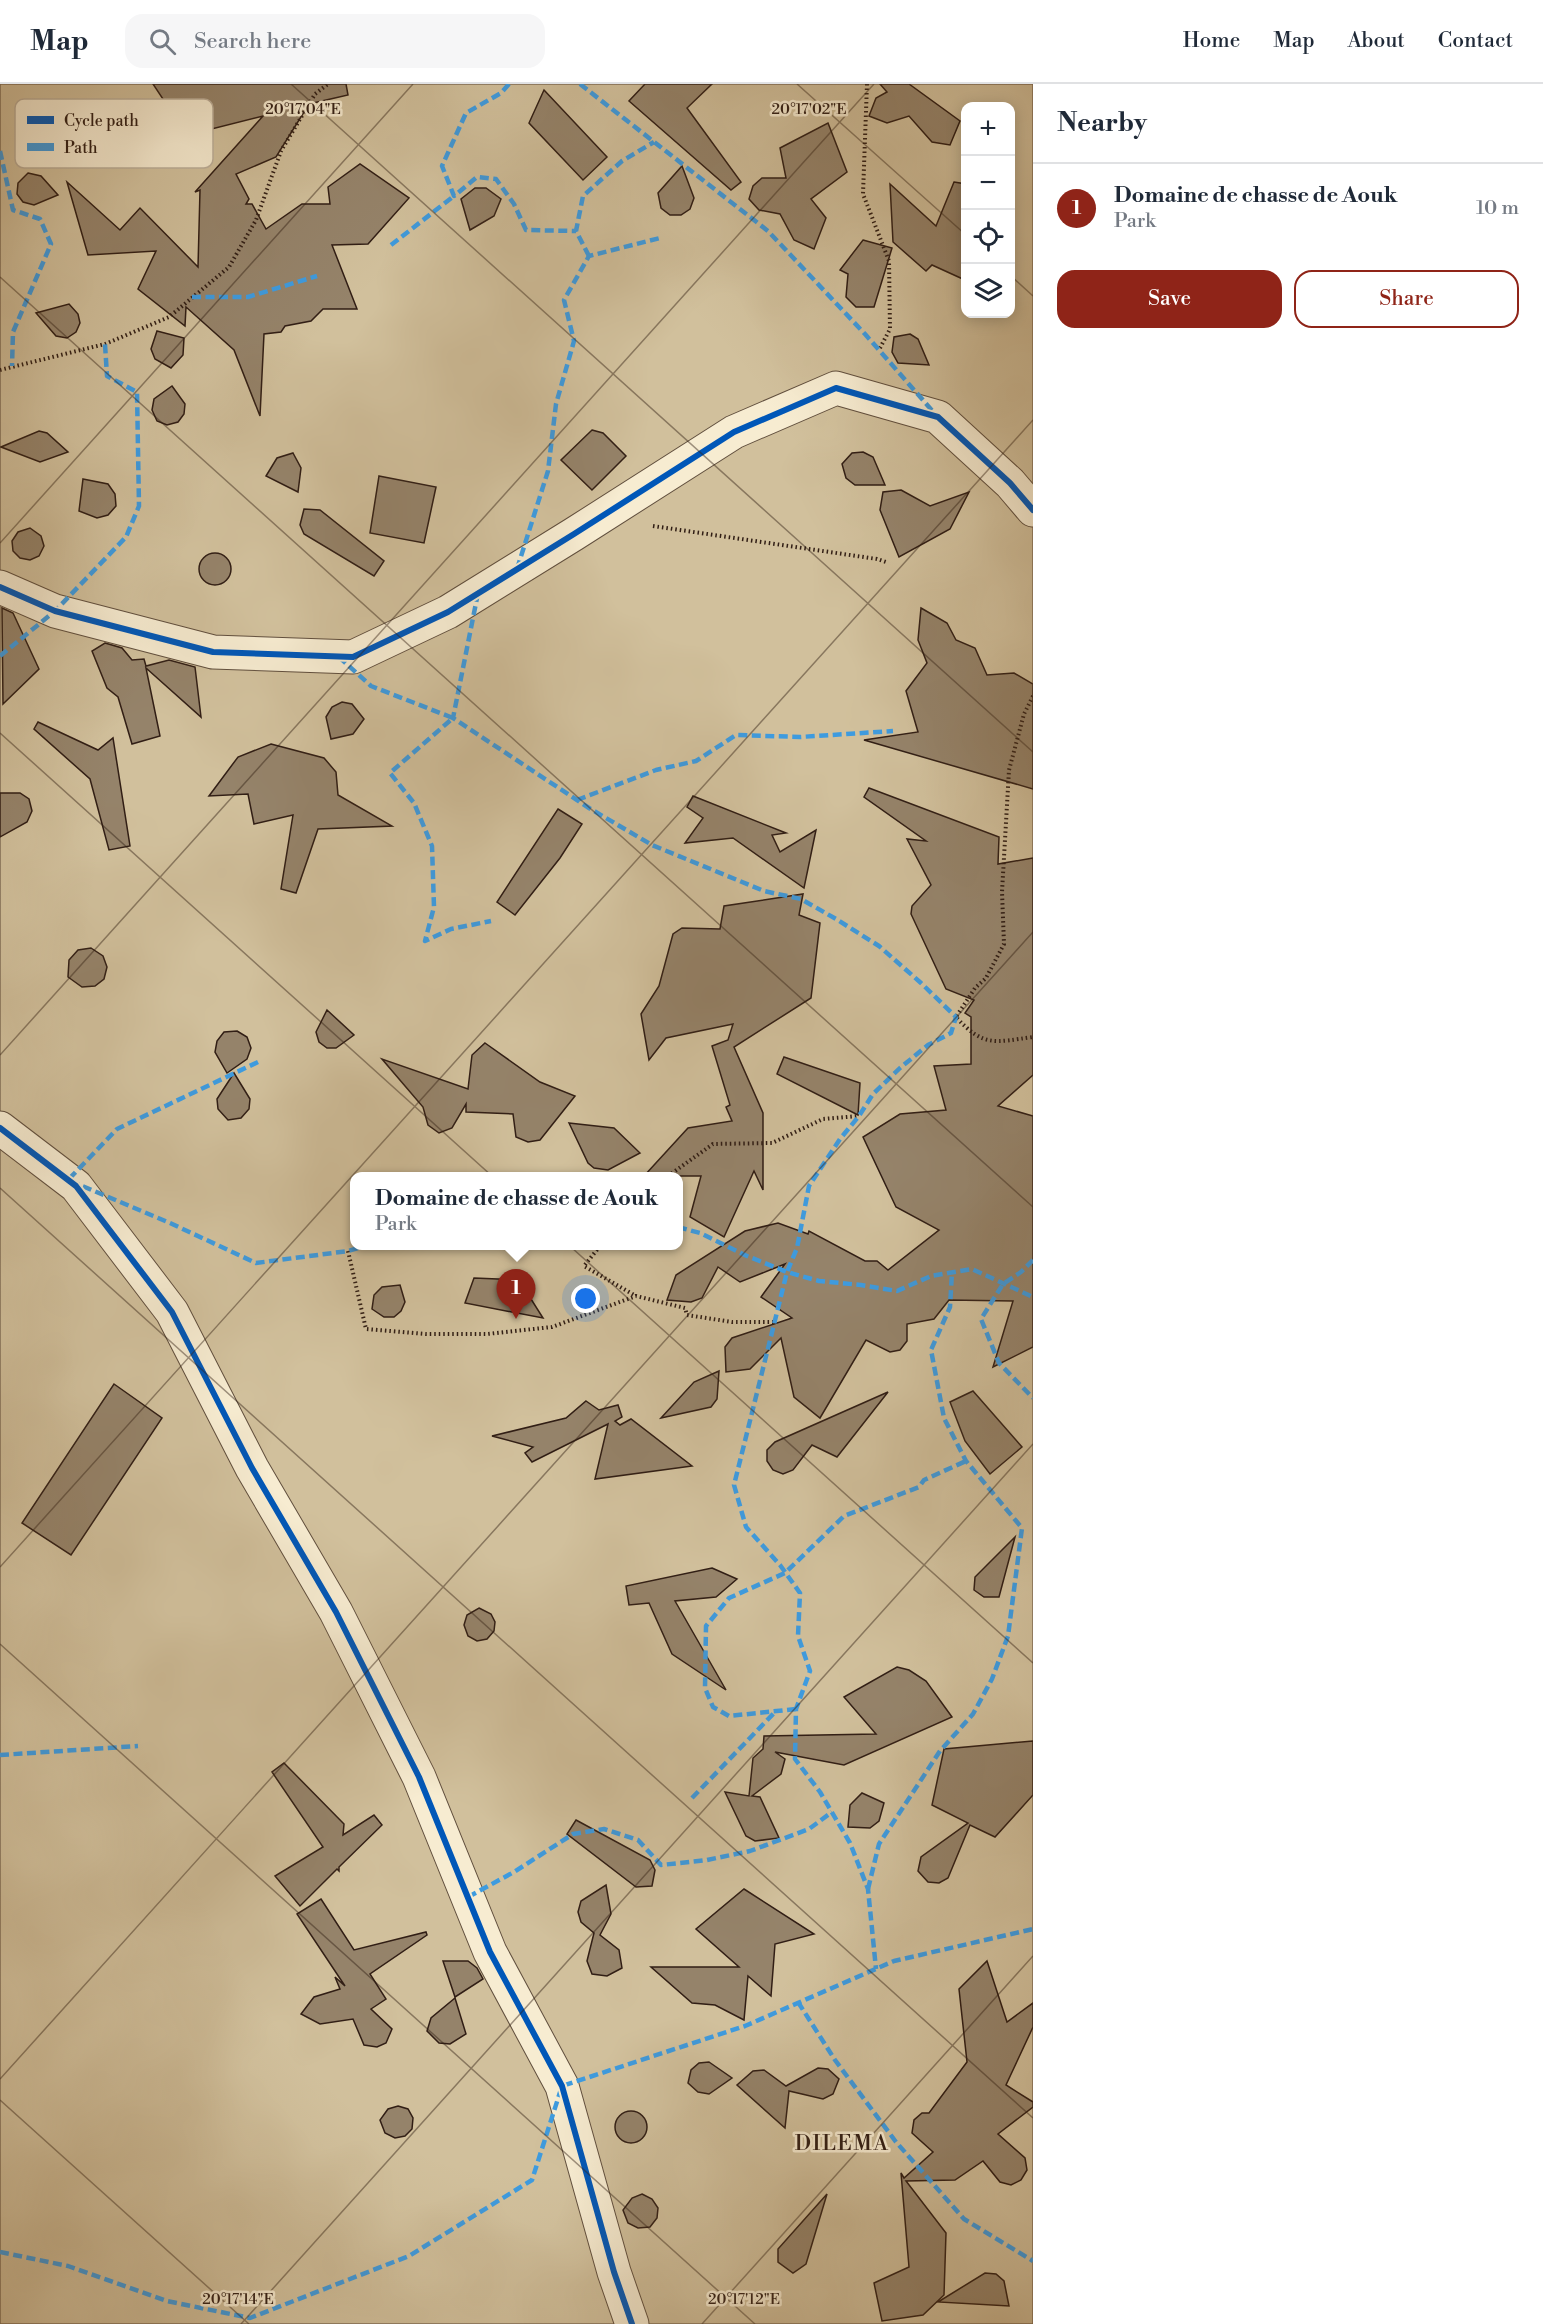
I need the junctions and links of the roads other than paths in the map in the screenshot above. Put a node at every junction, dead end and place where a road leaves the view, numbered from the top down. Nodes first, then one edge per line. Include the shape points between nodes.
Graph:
1 (1033, 510) edge
2 (0, 587) edge
3 (0, 1128) edge
4 (632, 2324) edge

1 - 2 street via 1011,483 938,417 836,388 734,432 448,612 353,657 213,652 55,611
3 - 4 street via 76,1186 172,1312 252,1468 336,1612 419,1777 490,1952 562,2086

